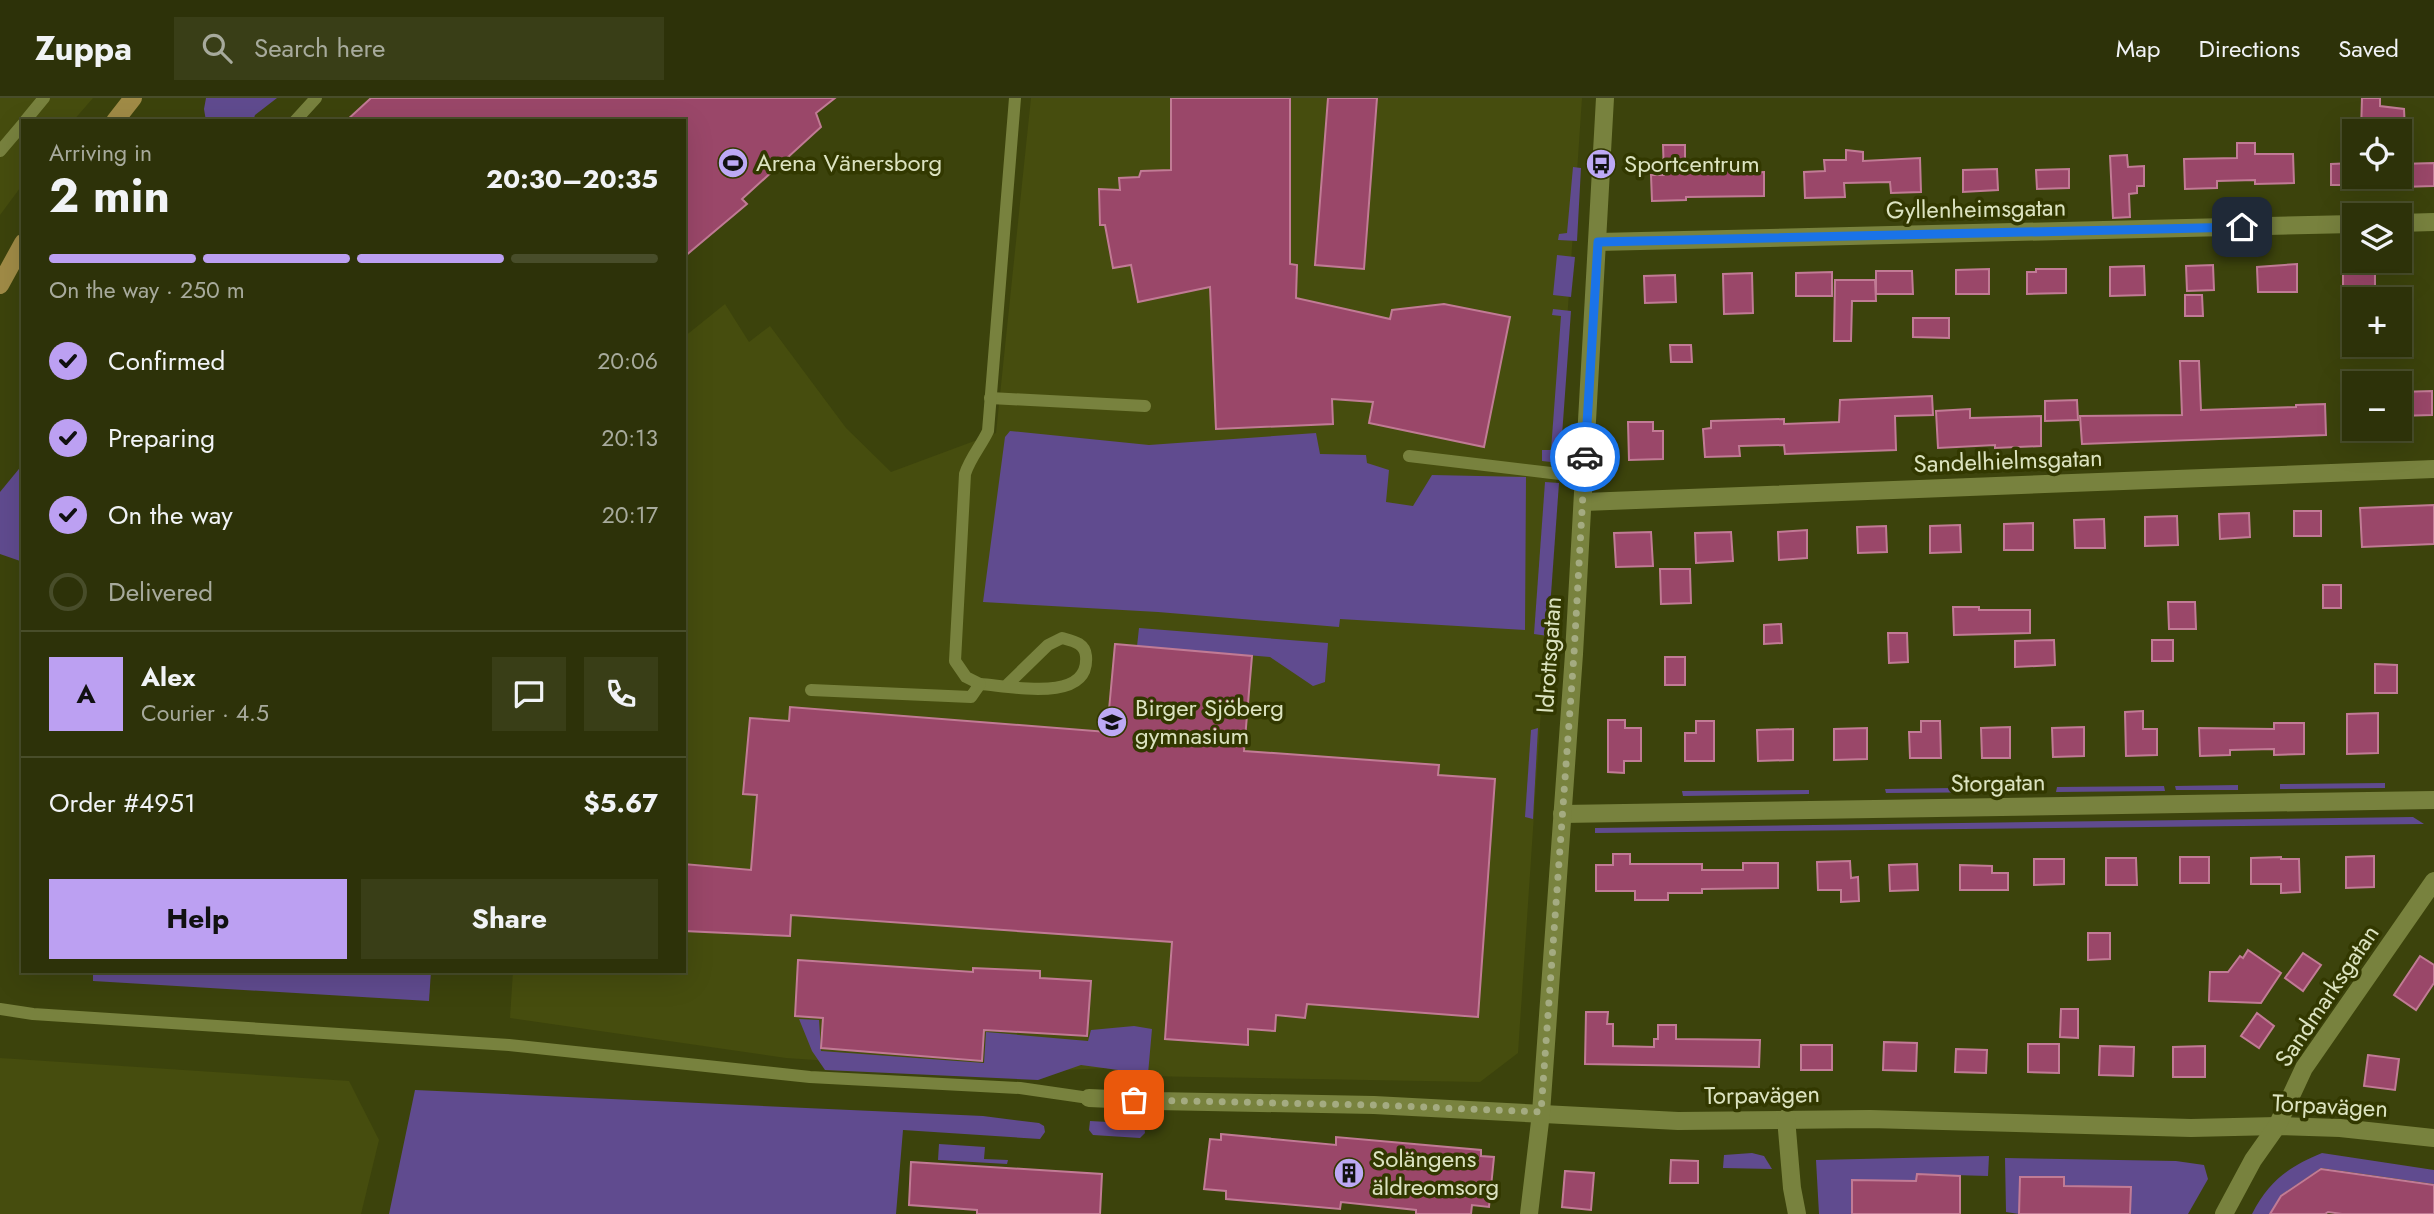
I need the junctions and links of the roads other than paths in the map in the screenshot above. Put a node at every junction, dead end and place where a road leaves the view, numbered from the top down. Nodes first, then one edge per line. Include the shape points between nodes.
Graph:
1 (44, 98) edge
2 (132, 98) edge
3 (316, 98) edge
4 (1015, 98) edge
5 (1605, 98) edge
6 (26, 119) edge
7 (116, 119) edge
8 (297, 119) edge
9 (21, 126) edge
10 (0, 151) edge
11 (2434, 222) edge
12 (2412, 223) edge
13 (2342, 224) edge
14 (21, 240) edge
15 (1598, 242) junction
16 (21, 247) edge
17 (0, 262) edge
18 (0, 285) edge
19 (990, 398) junction
20 (1145, 406) dead end
21 (1409, 456) dead end
22 (2434, 469) edge
23 (1584, 477) junction
24 (1584, 502) junction
25 (980, 684) junction
26 (1007, 685) junction
27 (811, 690) dead end
28 (2434, 800) edge
29 (1562, 814) junction
30 (2434, 881) edge
31 (0, 1009) edge
32 (1089, 1098) joint
33 (1156, 1101) junction
34 (1541, 1112) junction
35 (1786, 1118) junction
36 (1155, 1120) dead end
37 (2277, 1126) junction
38 (2434, 1138) edge
39 (1529, 1214) edge
40 (1797, 1214) edge
41 (2224, 1214) edge

1 - 6 lane
2 - 7 street
3 - 8 lane
4 - 19 lane
5 - 15 street, Idrottsgatan
9 - 10 lane
11 - 12 street
13 - 15 street, Gyllenheimsgatan
14 - 17 street
15 - 23 street, Idrottsgatan
16 - 18 street
19 - 20 lane
19 - 25 lane via 988,431 965,474 956,623 955,662 966,677
21 - 23 lane
22 - 24 street, Sandelhielmsgatan
23 - 24 street, Idrottsgatan
24 - 29 street, Idrottsgatan
25 - 26 lane
25 - 27 lane via 971,697
26 - 26 lane via 1065,688 1086,669 1086,652 1079,643 1062,638 1048,645
28 - 29 street, Storgatan
29 - 34 street, Idrottsgatan
30 - 37 street, Sandmarksgatan via 2305,1068
31 - 32 lane via 509,1045 810,1077 1020,1088
32 - 33 street, Torpavägen
33 - 34 street, Torpavägen
33 - 36 lane
34 - 35 street, Torpavägen via 1678,1121
34 - 39 street, Idrottsgatan
35 - 37 street, Torpavägen
35 - 40 street
37 - 38 street, Torpavägen
37 - 41 street, Sandmarksgatan

